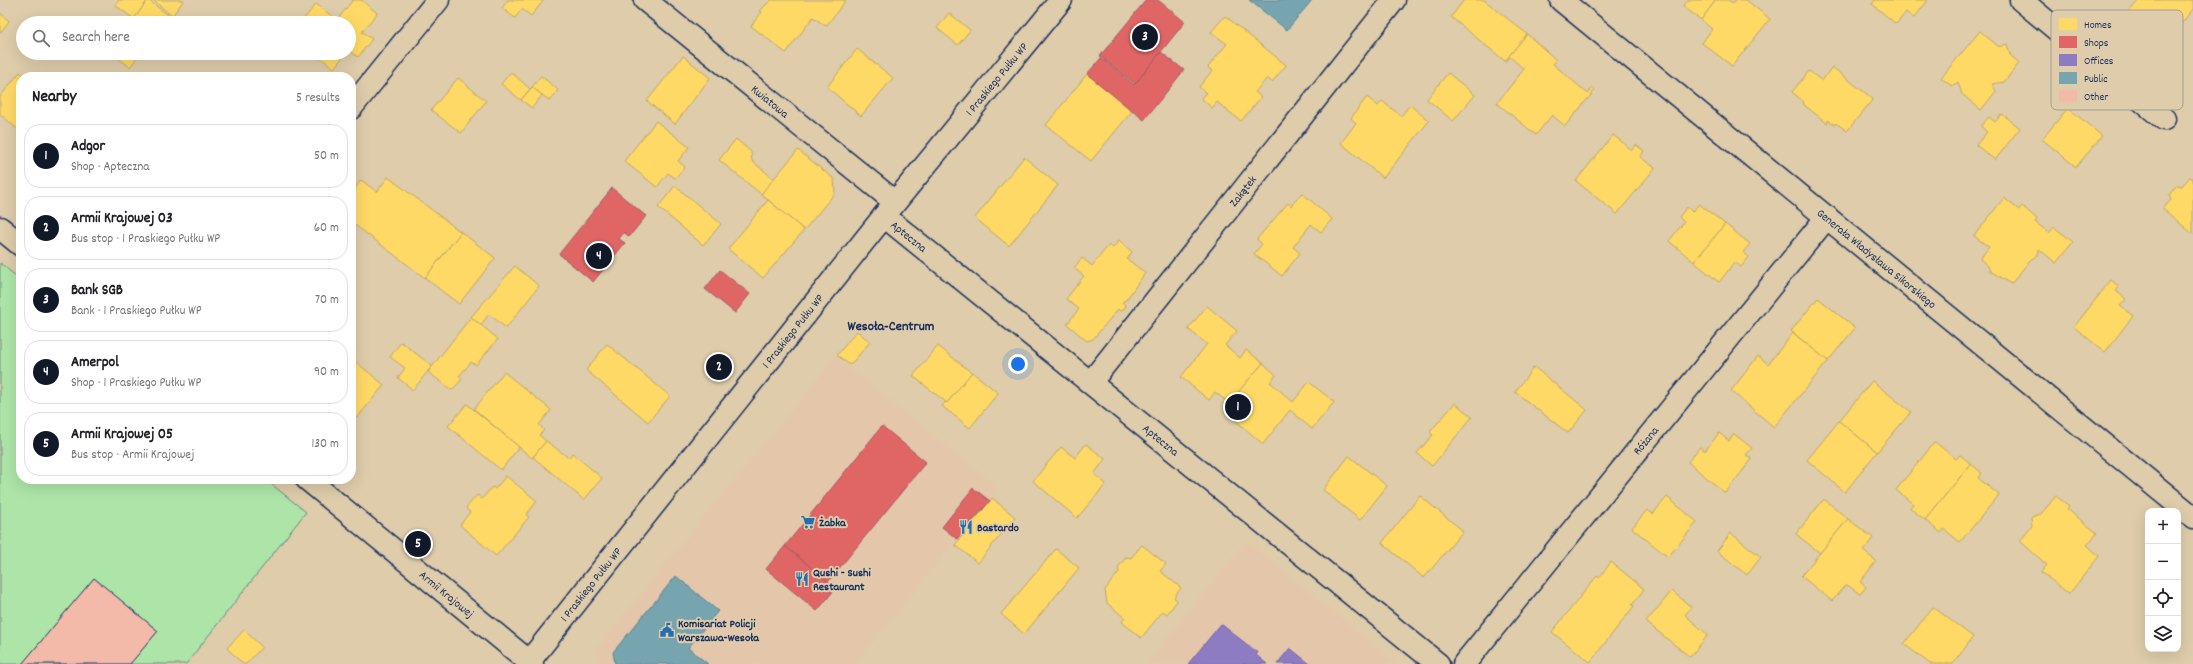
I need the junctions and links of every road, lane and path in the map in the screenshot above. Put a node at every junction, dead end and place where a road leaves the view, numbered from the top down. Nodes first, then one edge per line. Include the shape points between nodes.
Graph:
1 (438, 0) edge
2 (645, 0) edge
3 (1061, 0) edge
4 (1394, 0) edge
5 (1561, 0) edge
6 (2021, 0) edge
7 (2051, 25) edge
8 (356, 102) edge
9 (2153, 110) edge
10 (2164, 119) dead end
11 (889, 209) junction
12 (1827, 217) junction
13 (0, 228) edge
14 (16, 241) edge
15 (1091, 382) junction
16 (313, 484) edge
17 (2193, 517) edge
18 (529, 663) edge
19 (1438, 664) edge
20 (1464, 664) edge

1 - 8 street
2 - 11 street, Kwiatowa
3 - 11 street, 1 Praskiego Pułku WP
4 - 15 street, Zakątek
5 - 12 street, Generała Władysława Sikorskiego
6 - 7 street
9 - 10 street
11 - 15 street, Apteczna
11 - 18 street, 1 Praskiego Pułku WP
12 - 17 street, Generała Władysława Sikorskiego
12 - 20 street, Różana
13 - 14 street
15 - 19 street, Apteczna
16 - 18 street, Armii Krajowej

